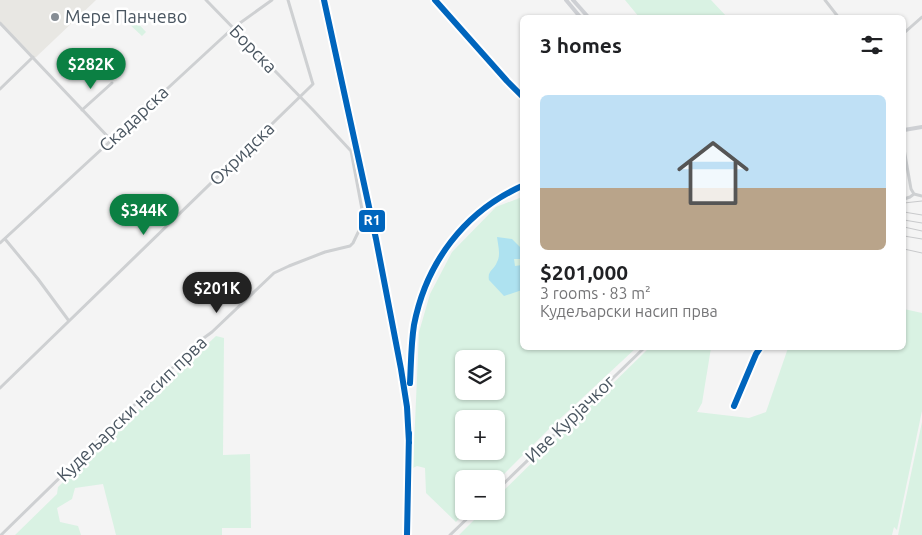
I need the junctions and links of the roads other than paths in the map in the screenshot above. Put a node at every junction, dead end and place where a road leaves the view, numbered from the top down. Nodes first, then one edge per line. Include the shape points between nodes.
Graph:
1 (206, 0) edge
2 (272, 0) edge
3 (288, 0) edge
4 (566, 0) edge
5 (573, 0) edge
6 (825, 0) edge
7 (579, 15) edge
8 (586, 15) edge
9 (837, 15) edge
10 (922, 17) edge
11 (0, 24) edge
12 (233, 28) junction
13 (906, 32) edge
14 (33, 57) junction
15 (112, 83) dead end
16 (0, 89) edge
17 (300, 97) junction
18 (82, 110) junction
19 (922, 127) edge
20 (906, 130) edge
21 (111, 140) junction
22 (906, 161) edge
23 (914, 194) junction
24 (922, 196) edge
25 (906, 198) edge
26 (5, 239) junction
27 (0, 243) edge
28 (69, 321) junction
29 (642, 350) edge
30 (0, 388) edge
31 (505, 482) edge
32 (466, 520) edge
33 (1, 535) edge
34 (450, 535) edge

1 - 12 street, Борска
2 - 12 street, Скадарска
3 - 17 street, Охридска via 313,84
4 - 7 main road
5 - 8 main road
6 - 9 street
10 - 13 street
11 - 14 street
12 - 17 street, Борска
12 - 21 street, Скадарска
14 - 16 street
14 - 18 street
15 - 18 street
17 - 28 street, Охридска
17 - 33 street, Кудељарски насип прва via 351,151 364,220 353,243 274,273
18 - 21 street
19 - 20 main road
21 - 26 street, Скадарска
22 - 23 street
23 - 24 street
23 - 25 street
26 - 27 street, Скадарска
26 - 28 street
28 - 30 street, Охридска
29 - 31 street, Иве Курјачког
32 - 34 street

